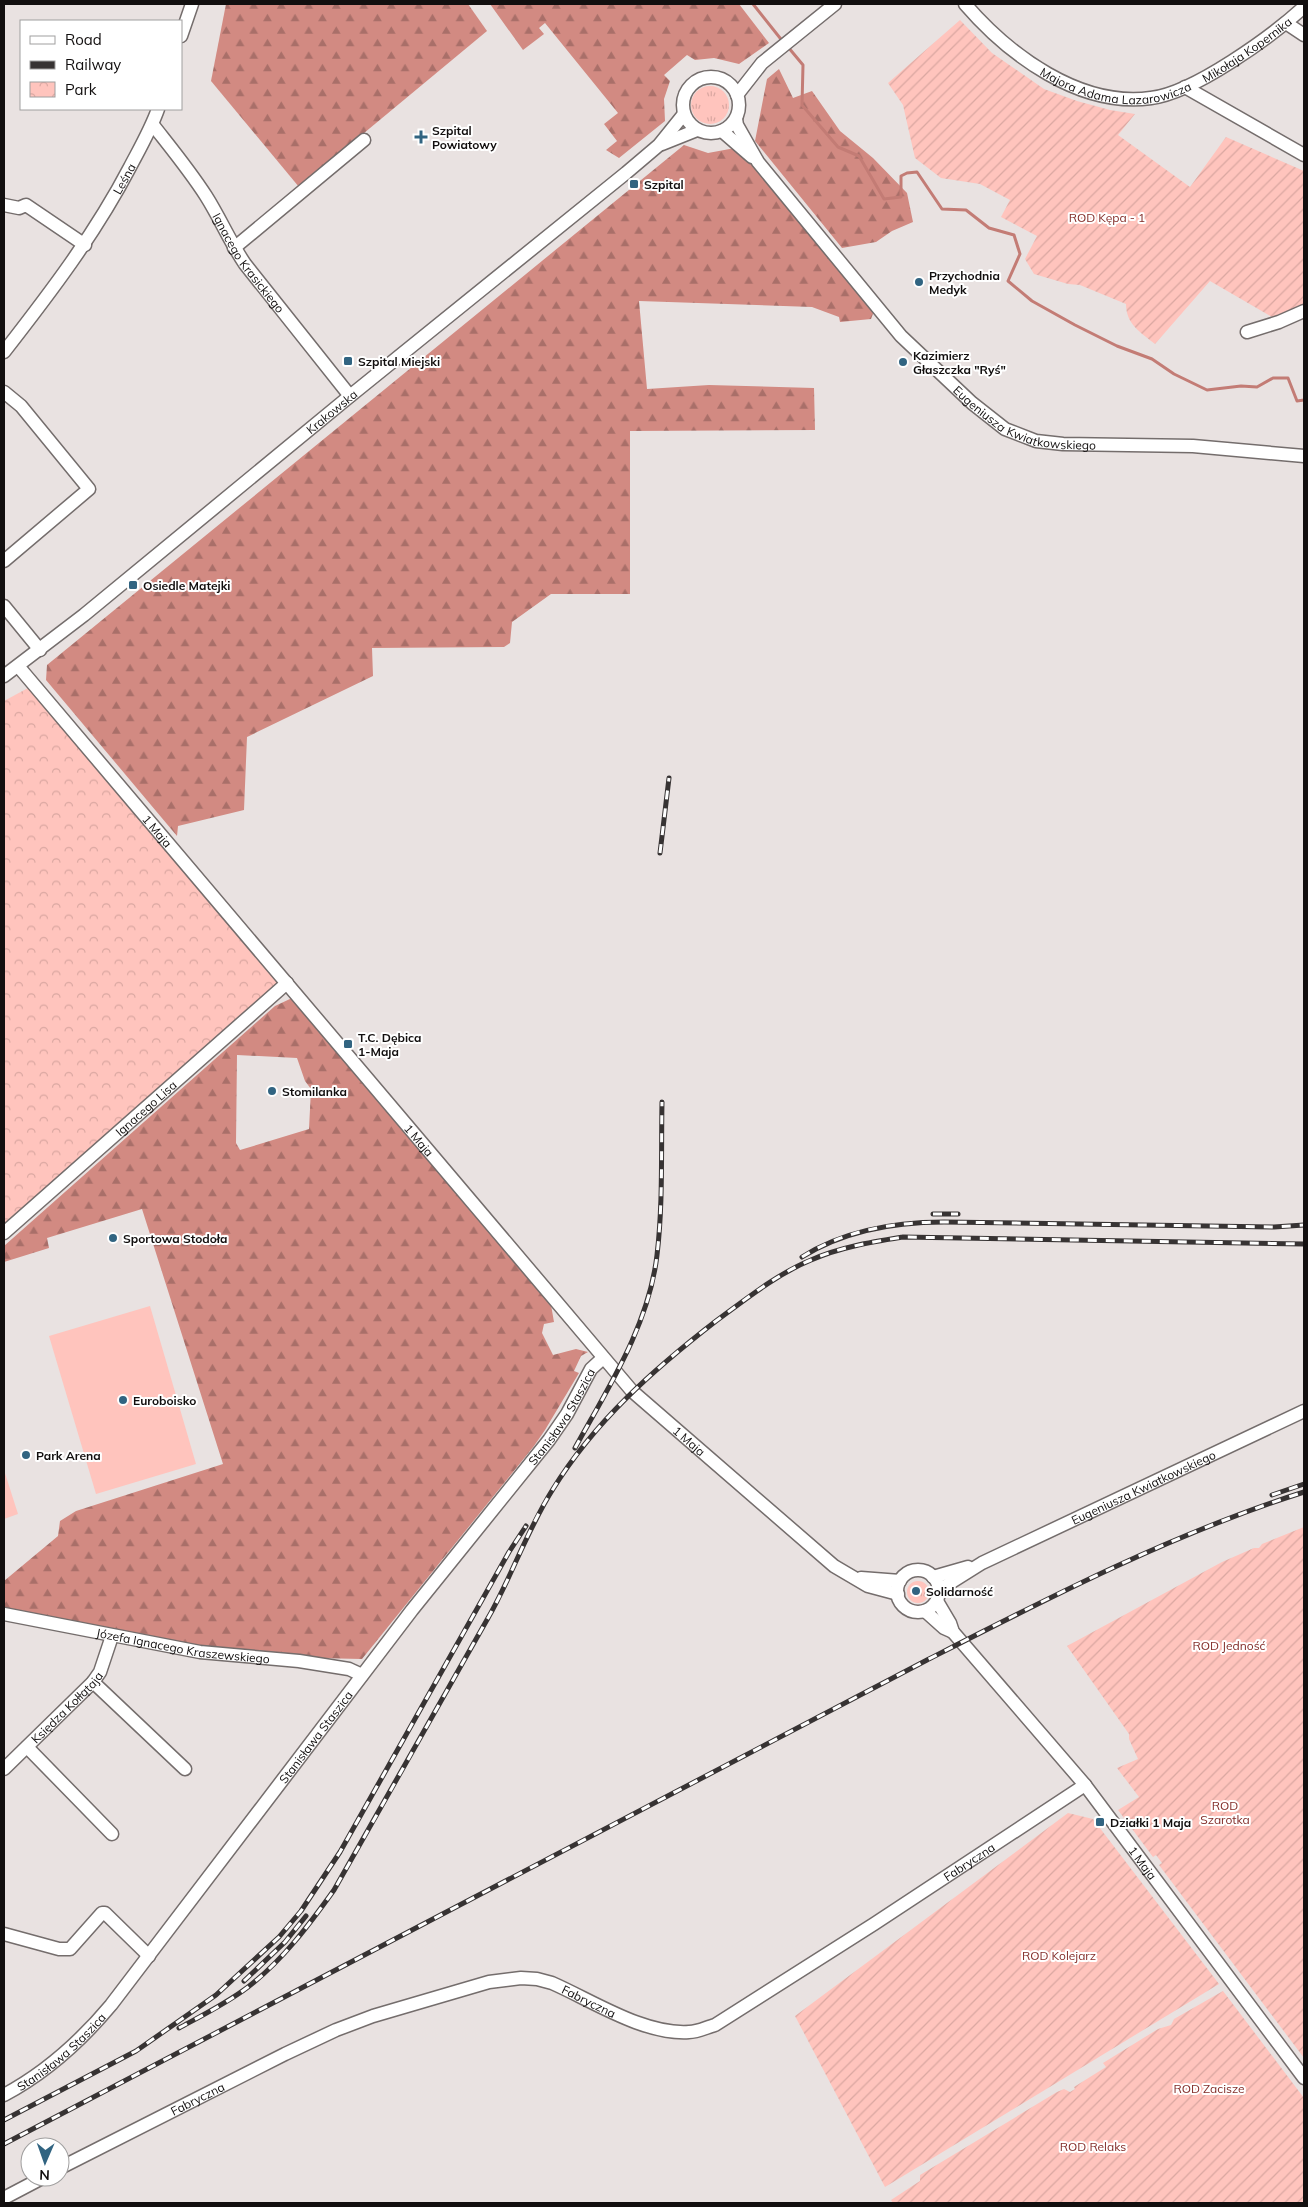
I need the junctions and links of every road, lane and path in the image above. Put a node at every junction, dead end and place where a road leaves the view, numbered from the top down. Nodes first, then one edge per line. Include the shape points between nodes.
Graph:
1 (192, 4) edge
2 (834, 5) edge
3 (970, 5) edge
4 (1304, 7) edge
5 (1286, 23) junction
6 (182, 33) edge
7 (1304, 35) edge
8 (762, 63) junction
9 (726, 81) junction
10 (1186, 88) junction
11 (737, 95) junction
12 (158, 110) edge
13 (684, 114) junction
14 (736, 119) junction
15 (152, 125) junction
16 (697, 130) junction
17 (722, 131) junction
18 (364, 140) dead end
19 (659, 145) junction
20 (1304, 155) edge
21 (758, 162) junction
22 (4, 205) edge
23 (85, 245) junction
24 (234, 248) junction
25 (1304, 311) edge
26 (1247, 332) dead end
27 (4, 352) edge
28 (4, 392) edge
29 (350, 396) junction
30 (1304, 456) edge
31 (4, 561) edge
32 (4, 606) edge
33 (40, 650) junction
34 (18, 666) junction
35 (4, 676) edge
36 (287, 983) junction
37 (4, 1233) edge
38 (603, 1358) junction
39 (1304, 1411) edge
40 (982, 1563) junction
41 (933, 1577) junction
42 (856, 1578) junction
43 (900, 1581) junction
44 (898, 1594) junction
45 (938, 1596) junction
46 (925, 1611) junction
47 (4, 1614) edge
48 (953, 1632) junction
49 (112, 1636) junction
50 (362, 1675) junction
51 (93, 1682) junction
52 (27, 1747) junction
53 (4, 1769) edge
54 (184, 1770) dead end
55 (1085, 1785) junction
56 (112, 1834) dead end
57 (4, 1934) edge
58 (149, 1956) junction
59 (1304, 2078) edge
60 (4, 2095) edge
61 (70, 2163) edge
62 (25, 2187) edge
63 (4, 2198) edge

1 - 6 street
2 - 8 street
3 - 10 street, Majora Adama Lazarowicza via 998,40 1039,68 1079,89 1136,100
4 - 5 street, Mikołaja Kopernika
5 - 7 street
5 - 10 street, Mikołaja Kopernika
8 - 9 street
8 - 11 street
9 - 11 street
9 - 13 street via 708,77 692,84 683,100
10 - 20 street, Majora Adama Lazarowicza
11 - 14 street
12 - 15 street, Leśna
13 - 16 street
13 - 19 street, Krakowska
14 - 17 street
14 - 21 street, Eugeniusza Kwiatkowskiego
15 - 23 street, Leśna via 111,204
15 - 24 street, Ignacego Krasickiego via 207,197
16 - 17 street via 712,134
16 - 19 street, Krakowska
17 - 21 street, Eugeniusza Kwiatkowskiego
18 - 24 street
19 - 29 street, Krakowska
21 - 30 street, Eugeniusza Kwiatkowskiego via 901,336 972,404 1005,429 1036,441 1063,444 1193,446
22 - 23 street via 26,206
23 - 27 street, Leśna
24 - 29 street, Ignacego Krasickiego
25 - 26 street
28 - 31 street via 21,406 90,489
29 - 33 street, Krakowska
32 - 33 street
33 - 34 street, Krakowska
34 - 35 street, Krakowska
34 - 36 street, 1 Maja
36 - 37 street, Ignacego Lisa
36 - 38 street, 1 Maja
38 - 42 street, 1 Maja via 656,1412 834,1566
38 - 50 street, Stanisława Staszica via 592,1369 549,1440
39 - 40 street, Eugeniusza Kwiatkowskiego
40 - 41 street, Eugeniusza Kwiatkowskiego
40 - 45 street, Eugeniusza Kwiatkowskiego
41 - 43 street via 916,1570
41 - 45 street
42 - 43 street, 1 Maja
42 - 44 street, 1 Maja via 868,1586
43 - 44 street
44 - 46 street via 906,1608 915,1612
45 - 46 street
45 - 48 street, 1 Maja
46 - 48 street, 1 Maja
47 - 49 street, Józefa Ignacego Kraszewskiego
48 - 55 street, 1 Maja
49 - 50 street, Józefa Ignacego Kraszewskiego via 200,1652 299,1661 349,1669
49 - 51 street, Księdza Kołłątaja via 100,1672
50 - 58 street, Stanisława Staszica
51 - 52 street, Księdza Kołłątaja
51 - 54 street
52 - 53 street, Księdza Kołłątaja
52 - 56 street
55 - 59 street, 1 Maja
55 - 61 street, Fabryczna via 715,2025 690,2032 664,2030 642,2025 552,1983 521,1978 489,1982 336,2030
57 - 58 street via 70,1949 102,1913
58 - 60 street, Stanisława Staszica via 82,2039 55,2063
62 - 63 street

